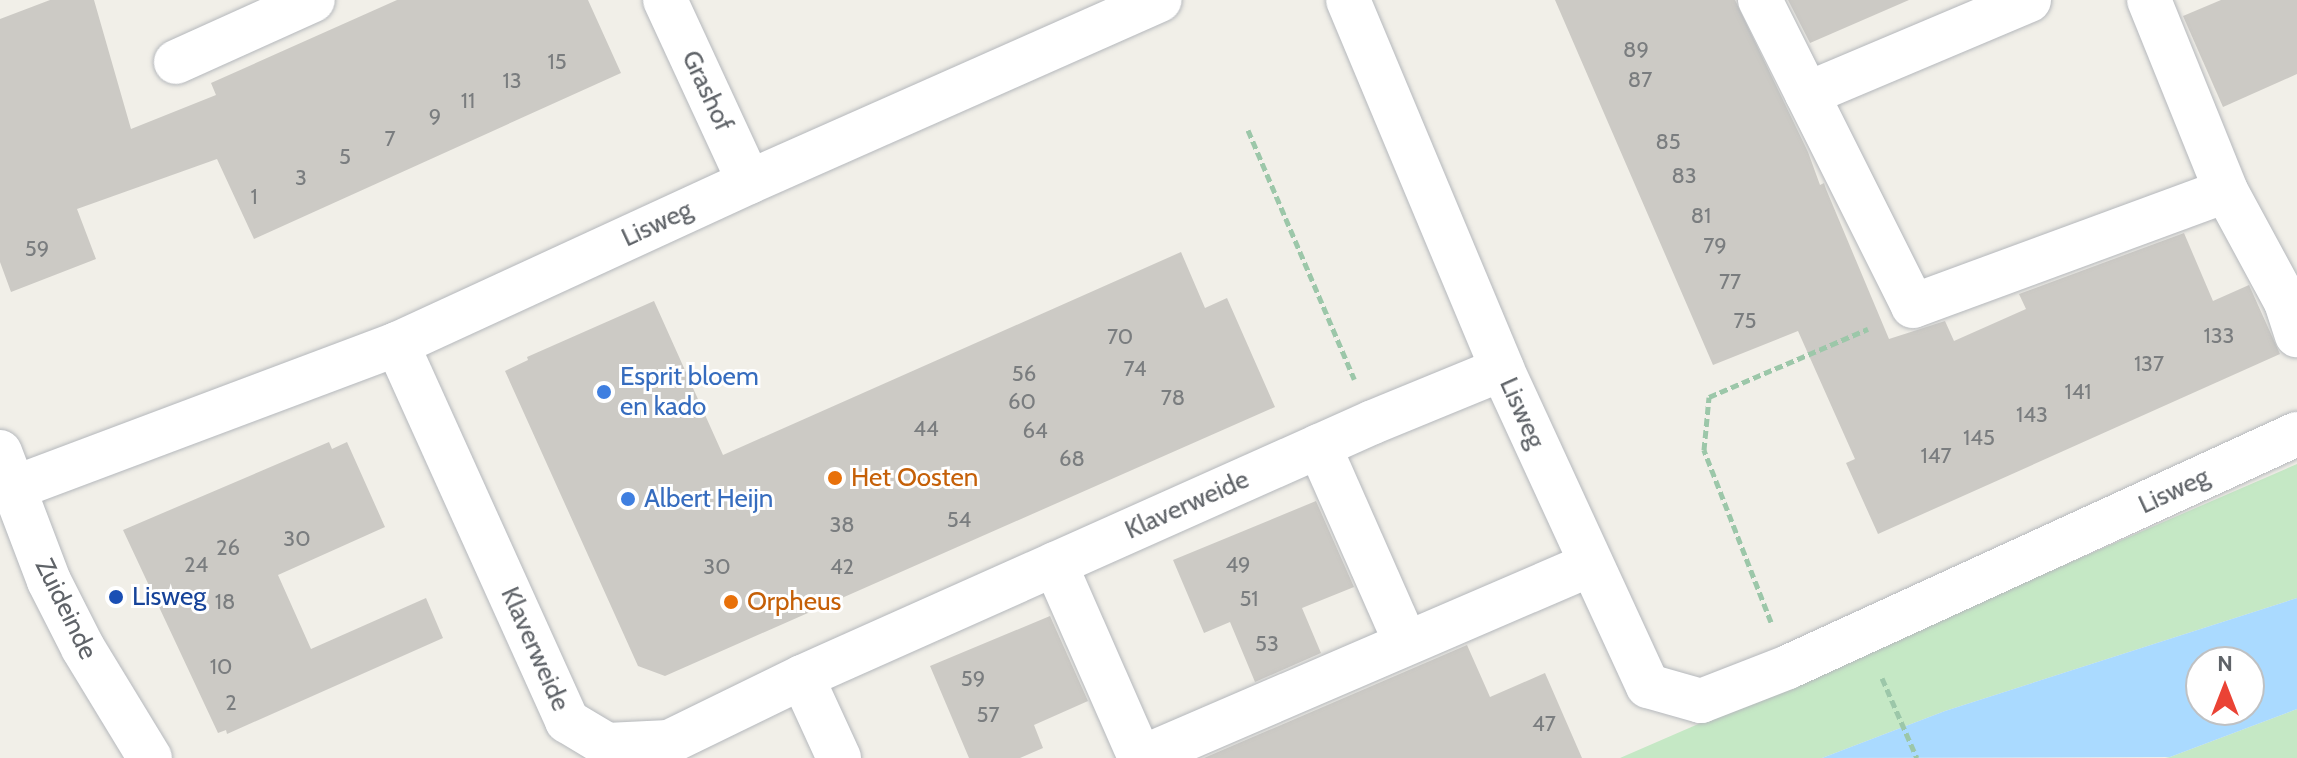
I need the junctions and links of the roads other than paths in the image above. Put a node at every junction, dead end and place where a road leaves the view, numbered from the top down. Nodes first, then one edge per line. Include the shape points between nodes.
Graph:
1 (313, 0) edge
2 (665, 0) edge
3 (1160, 0) edge
4 (1348, 0) edge
5 (1760, 0) edge
6 (2029, 0) edge
7 (2149, 0) edge
8 (176, 62) dead end
9 (1807, 94) junction
10 (749, 182) junction
11 (2226, 191) junction
12 (2297, 335) edge
13 (397, 344) junction
14 (1502, 369) junction
15 (2297, 434) edge
16 (1319, 446) junction
17 (7, 470) edge
18 (1055, 564) junction
19 (1589, 565) junction
20 (1406, 643) junction
21 (802, 677) junction
22 (150, 758) edge
23 (839, 758) edge
24 (1140, 758) edge

1 - 8 street
2 - 10 street, Grashof
3 - 10 street, Lisweg
4 - 14 street, Lisweg
5 - 9 street
6 - 9 street
7 - 11 street
9 - 11 street via 1913,306
10 - 13 street, Lisweg
11 - 12 street via 2286,302
13 - 17 street, Lisweg
13 - 21 street, Klaverweide via 567,721 607,745 669,742
14 - 16 street, Klaverweide
14 - 19 street, Lisweg
15 - 19 street, Lisweg via 1788,667 1701,701 1648,686
16 - 18 street, Klaverweide
16 - 20 street
17 - 22 street, Zuideinde via 49,581
18 - 21 street, Klaverweide
18 - 24 street
19 - 20 street
20 - 24 street
21 - 23 street

